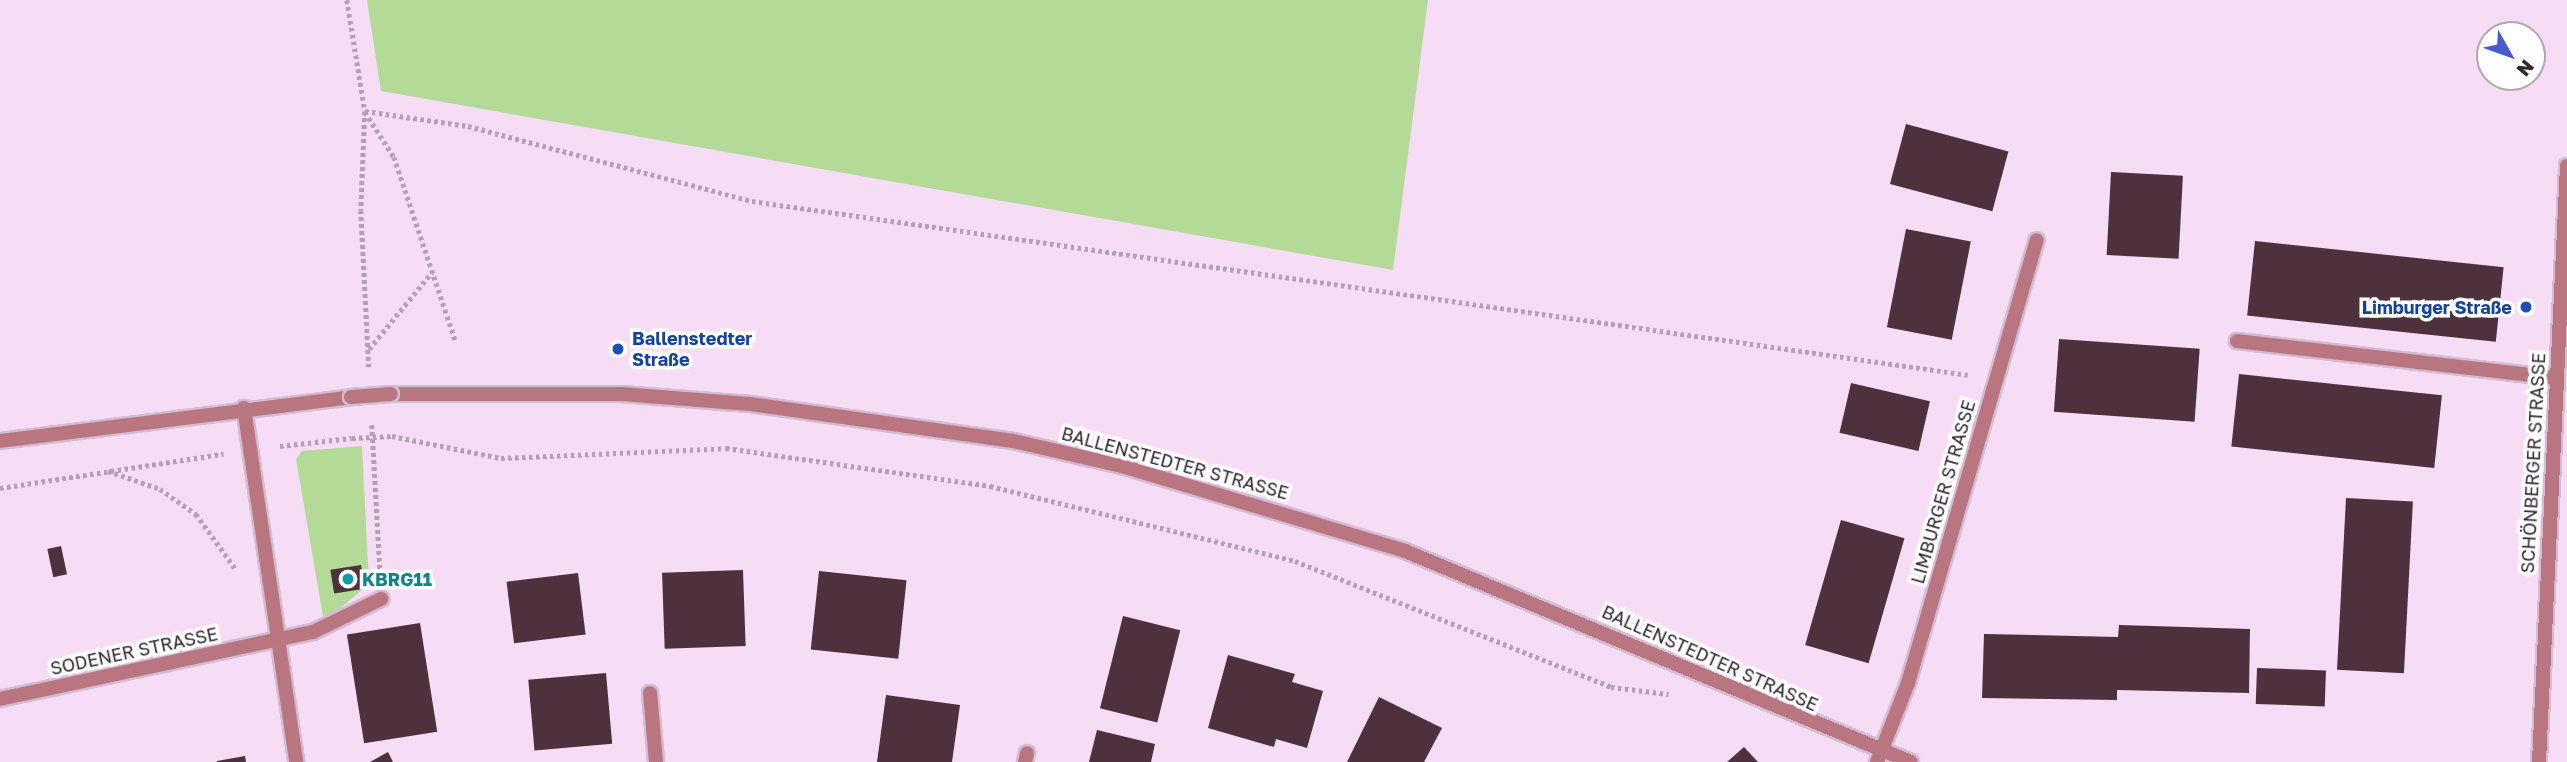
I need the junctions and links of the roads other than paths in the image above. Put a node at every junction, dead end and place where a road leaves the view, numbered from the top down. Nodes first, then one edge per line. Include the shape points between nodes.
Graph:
1 (2567, 166) edge
2 (2037, 240) dead end
3 (2237, 341) dead end
4 (2556, 378) junction
5 (244, 408) junction
6 (0, 441) edge
7 (381, 599) road end
8 (276, 640) junction
9 (650, 693) dead end
10 (0, 699) edge
11 (1879, 757) edge
12 (296, 762) edge
13 (656, 762) edge
14 (1911, 762) edge
15 (2539, 762) edge

1 - 4 street, SCHÖNBERGER STRASSE
2 - 11 street, LIMBURGER STRASSE via 1908,683
3 - 4 street
4 - 15 street, SCHÖNBERGER STRASSE
5 - 6 street, BALLENSTEDTER STRASSE
5 - 8 street
5 - 11 street, BALLENSTEDTER STRASSE, bridge via 391,394 622,394 750,404 937,428 1122,466 1405,551
7 - 8 street, SODENER STRASSE via 336,626
8 - 10 street, SODENER STRASSE
8 - 12 street
9 - 13 street
11 - 14 street

